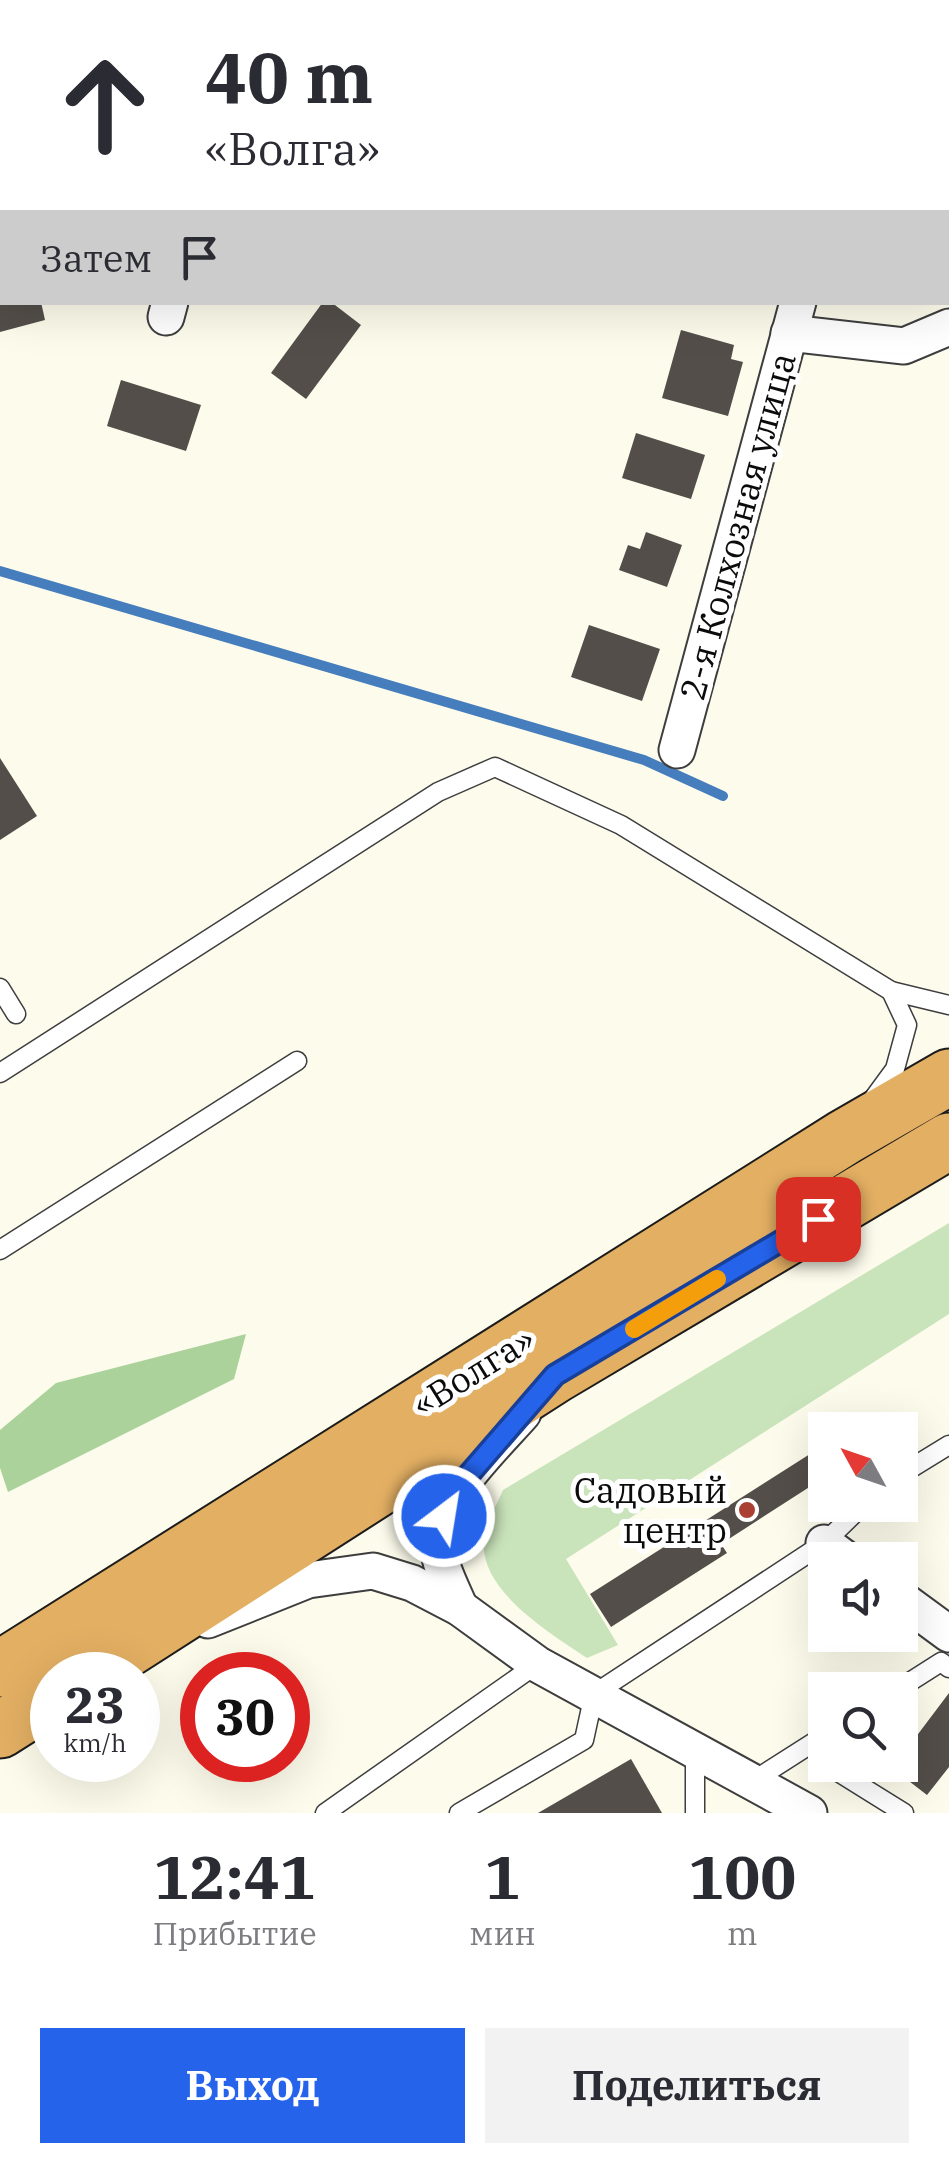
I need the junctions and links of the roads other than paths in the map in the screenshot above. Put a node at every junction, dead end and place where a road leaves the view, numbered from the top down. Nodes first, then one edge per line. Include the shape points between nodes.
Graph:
1 (794, 318) edge
2 (949, 327) edge
3 (678, 750) dead end
4 (0, 988) edge
5 (891, 991) junction
6 (949, 1005) edge
7 (16, 1014) dead end
8 (297, 1061) dead end
9 (0, 1073) edge
10 (949, 1077) edge
11 (845, 1137) junction
12 (949, 1141) edge
13 (0, 1250) edge
14 (555, 1375) junction
15 (949, 1445) edge
16 (918, 1464) edge
17 (808, 1568) edge
18 (460, 1608) junction
19 (918, 1611) edge
20 (949, 1634) edge
21 (122, 1652) edge
22 (134, 1652) edge
23 (537, 1664) junction
24 (949, 1668) edge
25 (0, 1669) edge
26 (918, 1677) edge
27 (594, 1694) junction
28 (30, 1711) edge
29 (0, 1730) edge
30 (808, 1747) edge
31 (695, 1748) junction
32 (803, 1750) junction
33 (808, 1753) edge
34 (753, 1781) junction
35 (855, 1782) edge
36 (329, 1812) edge
37 (459, 1813) edge
38 (695, 1813) edge
39 (809, 1813) edge
40 (904, 1813) edge

1 - 2 street via 904,346
1 - 3 street, 2-я Колхозная улица
4 - 7 lane
5 - 6 lane
5 - 9 lane via 621,825 495,768 438,792
5 - 11 lane via 906,1025 895,1069
8 - 13 lane
10 - 11 highway, «Волга»
11 - 25 highway, «Волга»
12 - 14 highway, «Волга»
14 - 18 street via 452,1494 436,1537
14 - 21 highway, «Волга»
15 - 16 lane
17 - 27 lane
18 - 22 street via 373,1571 308,1580
18 - 23 street
19 - 20 street
23 - 27 street
23 - 36 lane
24 - 26 lane via 941,1662
27 - 31 street
27 - 37 lane via 584,1740
28 - 29 highway
30 - 32 lane
31 - 34 street
31 - 38 lane
32 - 33 lane
32 - 34 lane
34 - 39 street
35 - 40 lane

